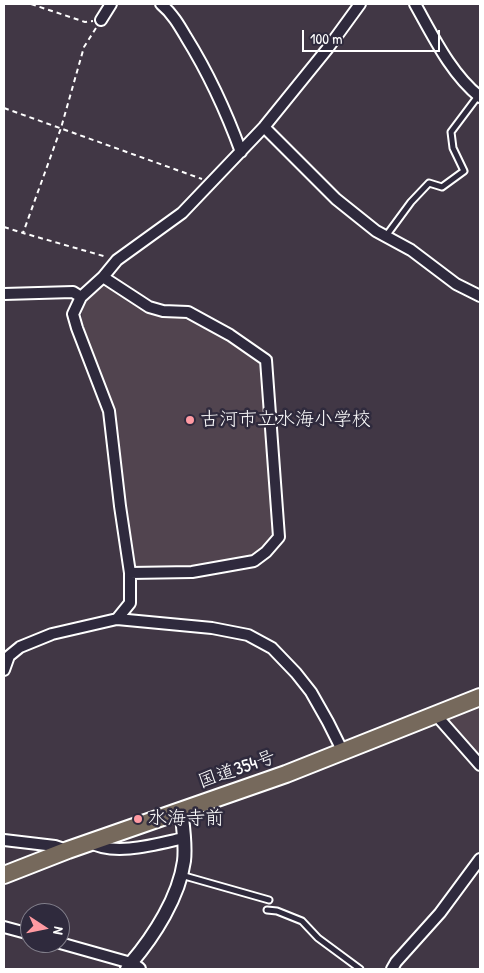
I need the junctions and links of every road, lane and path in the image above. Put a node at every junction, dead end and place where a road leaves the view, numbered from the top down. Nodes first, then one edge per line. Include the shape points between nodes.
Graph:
1 (31, 4) edge
2 (111, 4) edge
3 (161, 4) edge
4 (360, 4) edge
5 (415, 4) edge
6 (101, 20) junction
7 (479, 97) edge
8 (4, 108) edge
9 (264, 127) junction
10 (62, 128) junction
11 (241, 152) junction
12 (212, 182) junction
13 (4, 227) edge
14 (23, 233) junction
15 (386, 236) junction
16 (117, 260) junction
17 (103, 277) junction
18 (4, 294) edge
19 (480, 296) edge
20 (81, 297) junction
21 (130, 573) junction
22 (117, 619) junction
23 (6, 653) edge
24 (4, 670) edge
25 (480, 696) edge
26 (436, 715) junction
27 (342, 752) junction
28 (480, 765) edge
29 (181, 810) junction
30 (184, 838) junction
31 (4, 840) edge
32 (89, 842) junction
33 (68, 850) junction
34 (480, 859) edge
35 (4, 874) edge
36 (181, 875) junction
37 (269, 900) dead end
38 (267, 910) dead end
39 (4, 927) edge
40 (20, 931) edge
41 (70, 946) edge
42 (132, 967) edge
43 (360, 969) edge
44 (392, 969) edge

1 - 6 path via 85,22
2 - 6 street
3 - 11 street via 175,18 202,62 226,111
4 - 9 street
5 - 7 street via 438,45
6 - 10 path via 84,47
7 - 15 lane via 451,132 453,148 464,171 442,187 429,183
8 - 10 path
9 - 11 street
9 - 15 street via 336,200
10 - 12 path
10 - 14 path
11 - 12 street
12 - 16 street via 182,213
13 - 14 path
14 - 16 path
15 - 19 street via 411,250 456,284
16 - 17 street
17 - 20 street
17 - 21 street via 149,307 188,312 266,360 279,537 254,561 192,572
18 - 20 street via 72,292
20 - 21 street via 73,314 109,411
21 - 22 street via 130,603
22 - 23 street via 52,634
22 - 27 street via 212,628 248,635 272,648 311,692
23 - 24 street via 8,663
25 - 26 highway, 国道354号
26 - 27 highway, 国道354号
26 - 28 street
27 - 29 highway, 国道354号
29 - 30 street
29 - 32 highway, 国道354号
30 - 32 street via 136,848 110,849
30 - 36 street
31 - 33 street
32 - 33 highway, 国道354号
33 - 35 highway, 国道354号
34 - 44 street
36 - 37 lane
36 - 42 street via 153,935
38 - 43 lane via 302,921 318,938
39 - 40 street
41 - 42 street

